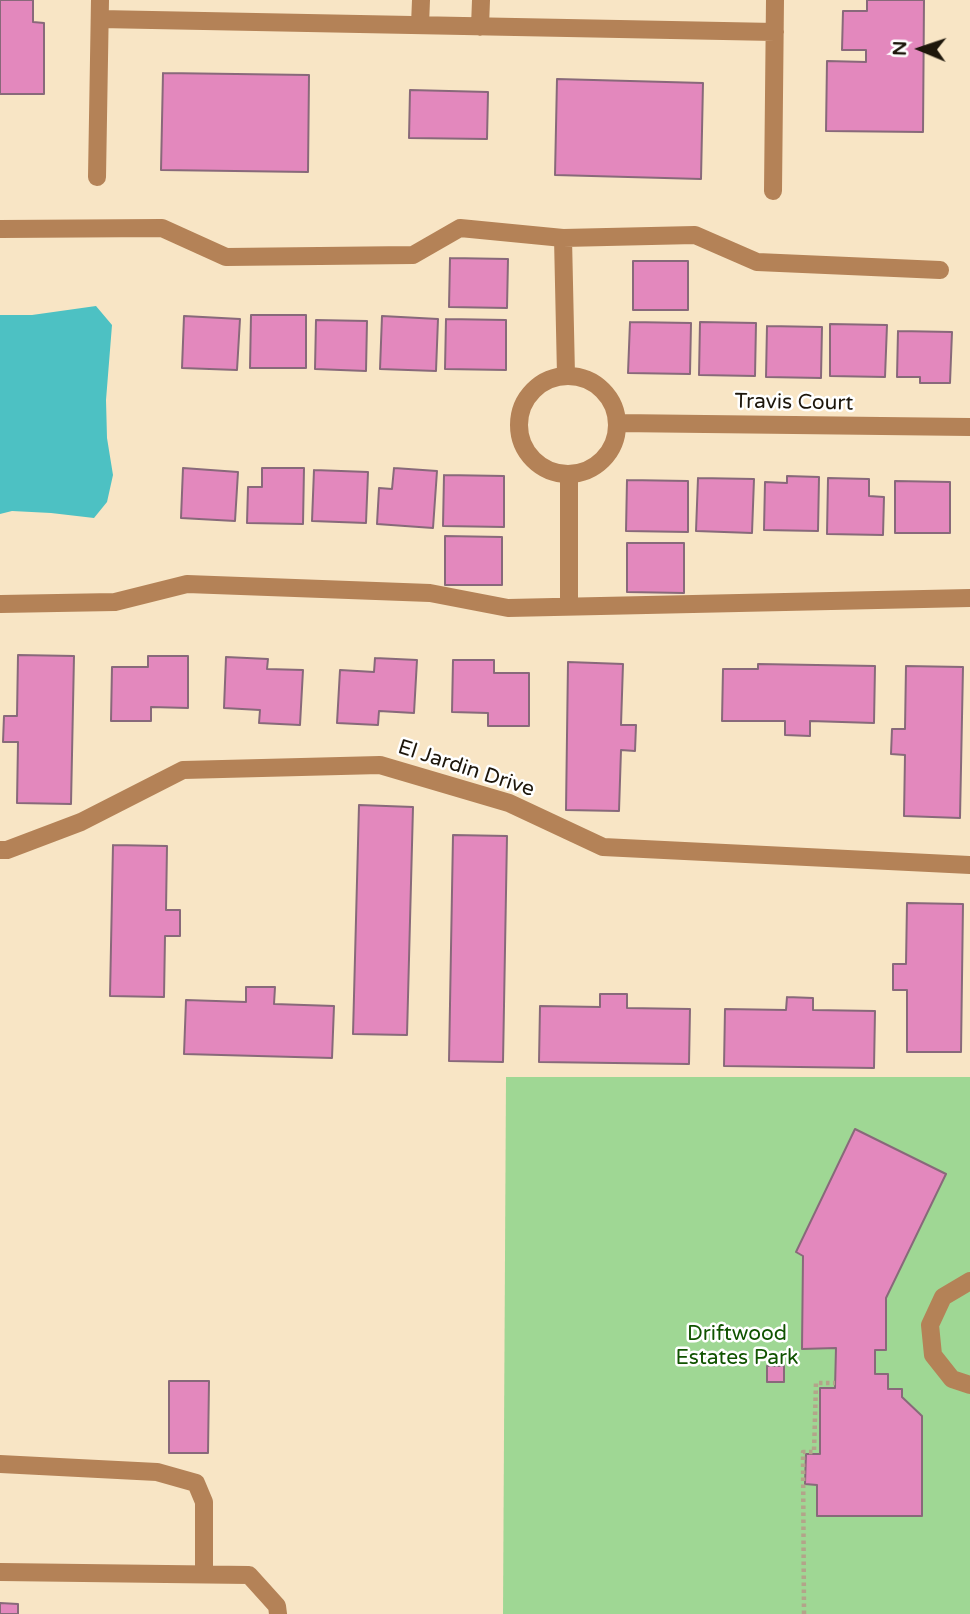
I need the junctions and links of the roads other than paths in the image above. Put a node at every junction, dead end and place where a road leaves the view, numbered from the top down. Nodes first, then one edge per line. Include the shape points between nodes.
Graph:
1 (100, 0) edge
2 (421, 0) edge
3 (481, 0) edge
4 (775, 0) edge
5 (100, 19) junction
6 (420, 25) junction
7 (480, 27) junction
8 (775, 32) junction
9 (97, 177) dead end
10 (773, 191) dead end
11 (0, 229) edge
12 (563, 238) junction
13 (940, 270) dead end
14 (566, 375) junction
15 (618, 423) junction
16 (970, 428) edge
17 (569, 475) junction
18 (970, 598) edge
19 (0, 604) edge
20 (569, 606) junction
21 (0, 850) edge
22 (970, 865) edge
23 (970, 1281) edge
24 (970, 1385) edge
25 (0, 1464) edge
26 (0, 1572) edge
27 (204, 1574) junction
28 (278, 1614) edge

1 - 5 street
2 - 6 street
3 - 7 street
4 - 8 street
5 - 6 street
5 - 9 street
6 - 7 street
7 - 8 street
8 - 10 street
11 - 12 street via 162,228 226,257 413,255 460,228
12 - 13 street via 695,235 757,262
12 - 14 street
14 - 15 street via 585,378 602,388
14 - 17 street via 547,379 531,391 521,407 518,427 522,446 534,462 550,472
15 - 16 street, Travis Court
15 - 17 street via 604,459 589,471
17 - 20 street
18 - 20 street
19 - 20 street via 116,602 187,584 430,593 508,608
21 - 22 street, El Jardin Drive via 80,822 183,770 380,765 509,803 603,847
23 - 24 street via 943,1297 930,1325 933,1355 952,1379
25 - 27 street via 158,1472 196,1483 204,1502
26 - 27 street
27 - 28 street via 249,1575 277,1606

